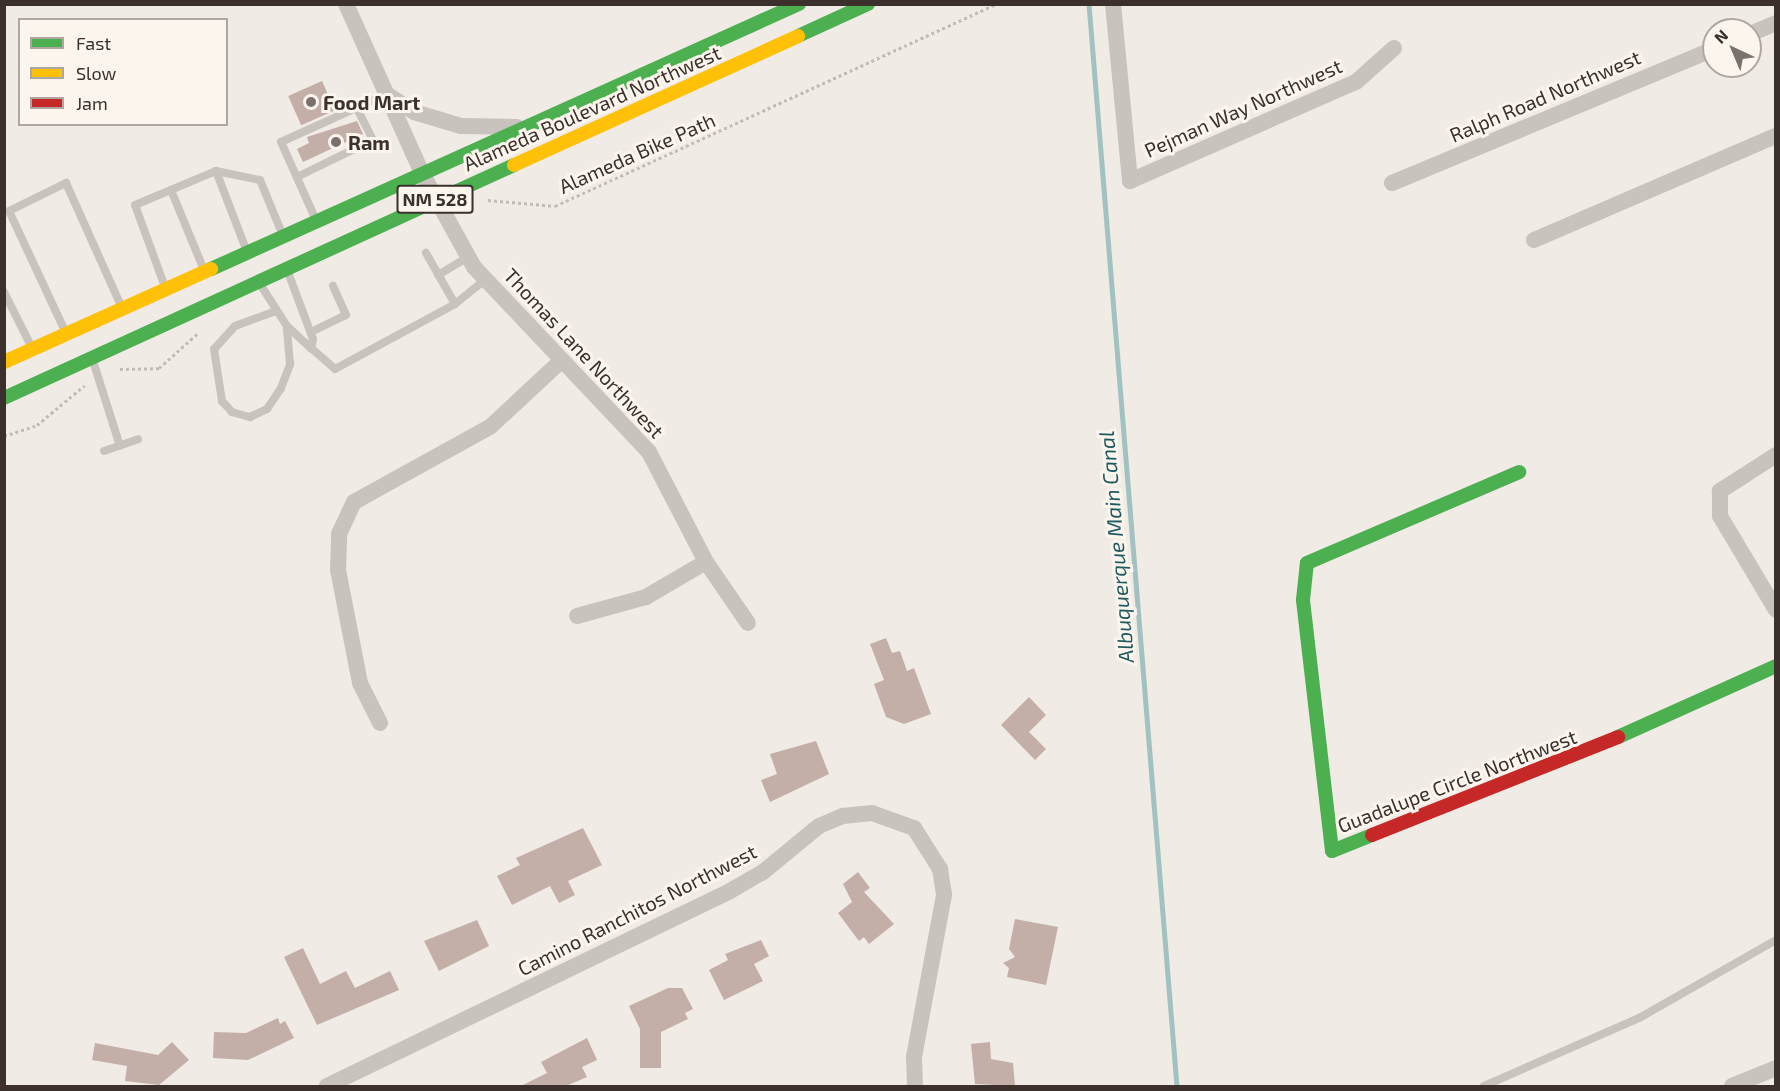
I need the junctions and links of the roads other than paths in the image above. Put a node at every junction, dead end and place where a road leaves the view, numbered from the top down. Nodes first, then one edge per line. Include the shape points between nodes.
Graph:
1 (346, 4) edge
2 (799, 4) edge
3 (868, 4) edge
4 (1113, 4) edge
5 (1776, 23) edge
6 (1762, 29) edge
7 (1394, 48) dead end
8 (1702, 54) edge
9 (387, 94) junction
10 (357, 108) junction
11 (530, 126) junction
12 (1776, 136) edge
13 (216, 171) junction
14 (423, 175) junction
15 (297, 177) junction
16 (1392, 183) dead end
17 (171, 190) junction
18 (435, 199) junction
19 (316, 222) junction
20 (283, 237) junction
21 (1534, 240) dead end
22 (248, 252) junction
23 (426, 253) dead end
24 (468, 257) junction
25 (287, 268) junction
26 (205, 272) junction
27 (438, 275) junction
28 (486, 279) junction
29 (259, 281) junction
30 (333, 286) dead end
31 (166, 289) junction
32 (4, 292) edge
33 (455, 304) junction
34 (123, 309) junction
35 (276, 311) junction
36 (287, 326) junction
37 (311, 332) junction
38 (66, 334) junction
39 (311, 348) junction
40 (32, 349) junction
41 (92, 358) junction
42 (4, 362) edge
43 (560, 362) junction
44 (4, 398) edge
45 (138, 439) dead end
46 (120, 446) junction
47 (104, 451) dead end
48 (1776, 455) edge
49 (1519, 472) dead end
50 (706, 562) junction
51 (1776, 610) edge
52 (577, 616) dead end
53 (748, 623) dead end
54 (1776, 666) edge
55 (380, 723) dead end
56 (1776, 940) edge
57 (1776, 1068) edge
58 (327, 1086) edge
59 (915, 1086) edge
60 (1484, 1086) edge
61 (1732, 1086) edge

1 - 9 street, Thomas Lane Northwest
2 - 11 main road, Alameda Boulevard Northwest / NM 528
3 - 18 main road, Alameda Boulevard Northwest / NM 528
4 - 7 street, Pejman Way Northwest via 1130,180 1356,82
5 - 6 street
8 - 16 street, Ralph Road Northwest
9 - 10 lane
9 - 11 street via 414,112 461,126
9 - 14 street, Thomas Lane Northwest
10 - 15 lane via 373,140
10 - 15 lane via 281,142
11 - 14 main road, Alameda Boulevard Northwest / NM 528
12 - 21 street
13 - 17 lane
13 - 20 lane via 260,180
13 - 22 lane
14 - 18 street, Thomas Lane Northwest
14 - 19 main road, Alameda Boulevard Northwest / NM 528
15 - 19 lane
17 - 26 lane
17 - 31 lane via 135,205
18 - 24 street, Thomas Lane Northwest
18 - 25 main road, Alameda Boulevard Northwest / NM 528
19 - 20 main road, Alameda Boulevard Northwest / NM 528
20 - 22 main road, Alameda Boulevard Northwest / NM 528
22 - 26 main road, Alameda Boulevard Northwest / NM 528
23 - 27 lane
24 - 27 lane
24 - 28 street, Thomas Lane Northwest
25 - 29 main road, Alameda Boulevard Northwest / NM 528
25 - 37 lane
26 - 31 main road, Alameda Boulevard Northwest / NM 528
27 - 33 lane
28 - 33 lane
28 - 43 street, Thomas Lane Northwest
29 - 35 lane
29 - 41 main road, Alameda Boulevard Northwest / NM 528
30 - 37 lane via 346,315
31 - 34 main road, Alameda Boulevard Northwest / NM 528
32 - 40 lane
33 - 39 lane via 335,369
34 - 38 main road, Alameda Boulevard Northwest / NM 528
34 - 38 lane via 66,183 9,211
35 - 36 lane
35 - 36 lane via 235,326 214,349 222,400 232,412 250,417 267,409 281,388 290,364
36 - 39 lane
37 - 39 lane
38 - 40 main road, Alameda Boulevard Northwest / NM 528
40 - 42 main road, Alameda Boulevard Northwest / NM 528
41 - 44 main road, Alameda Boulevard Northwest / NM 528
41 - 46 lane
43 - 50 street, Thomas Lane Northwest via 649,452
43 - 55 street via 490,427 354,502 339,534 338,570 360,683
45 - 46 lane
46 - 47 lane
48 - 51 street via 1720,490 1720,516
49 - 54 main road, Guadalupe Circle Northwest via 1307,563 1303,600 1332,851 1584,752
50 - 52 street via 646,597
50 - 53 street, Thomas Lane Northwest
56 - 60 lane via 1641,1017
57 - 61 street
58 - 59 street, Camino Ranchitos Northwest via 730,891 763,873 819,826 843,816 872,813 914,828 940,869 944,895 915,1057

